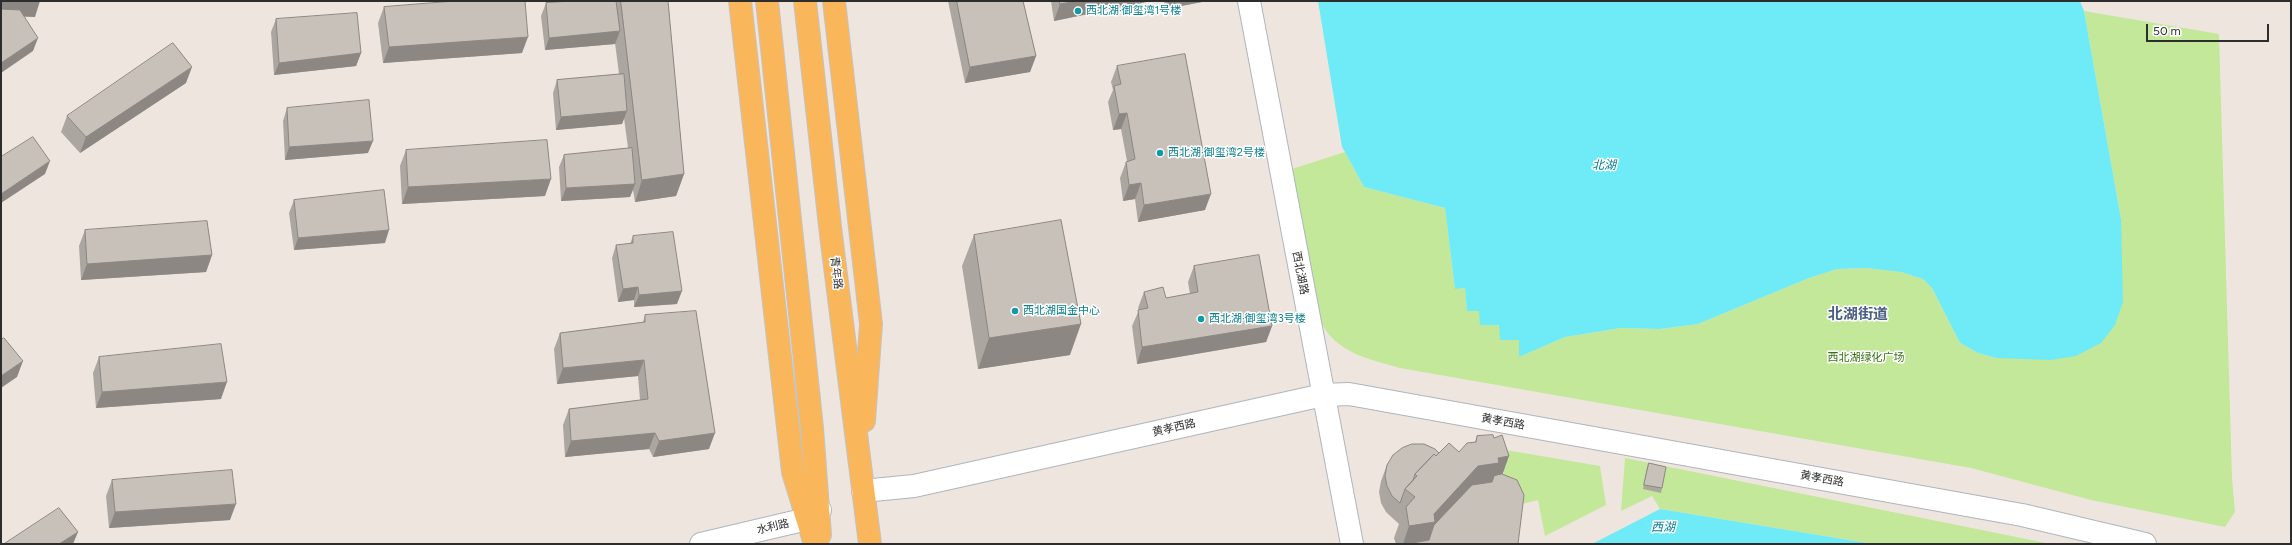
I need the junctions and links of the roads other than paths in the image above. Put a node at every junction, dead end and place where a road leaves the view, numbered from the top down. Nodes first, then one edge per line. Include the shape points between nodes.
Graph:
1 (740, 1) edge
2 (767, 1) edge
3 (805, 1) edge
4 (834, 1) edge
5 (1249, 1) edge
6 (1323, 395) junction
7 (862, 481) junction
8 (813, 514) junction
9 (701, 544) edge
10 (815, 544) edge
11 (821, 544) edge
12 (870, 544) edge
13 (1352, 544) edge
14 (2145, 544) edge

1 - 8 main road via 793,472
2 - 8 main road
3 - 7 main road, 青年路
4 - 7 main road via 871,324
5 - 6 street, 西北湖路
6 - 7 street, 黄孝西路 via 914,486
6 - 13 street, 西北湖路
6 - 14 street, 黄孝西路 via 1350,394 2022,515
7 - 12 main road, 青年路
8 - 9 street, 水利路
8 - 10 main road
8 - 11 main road

